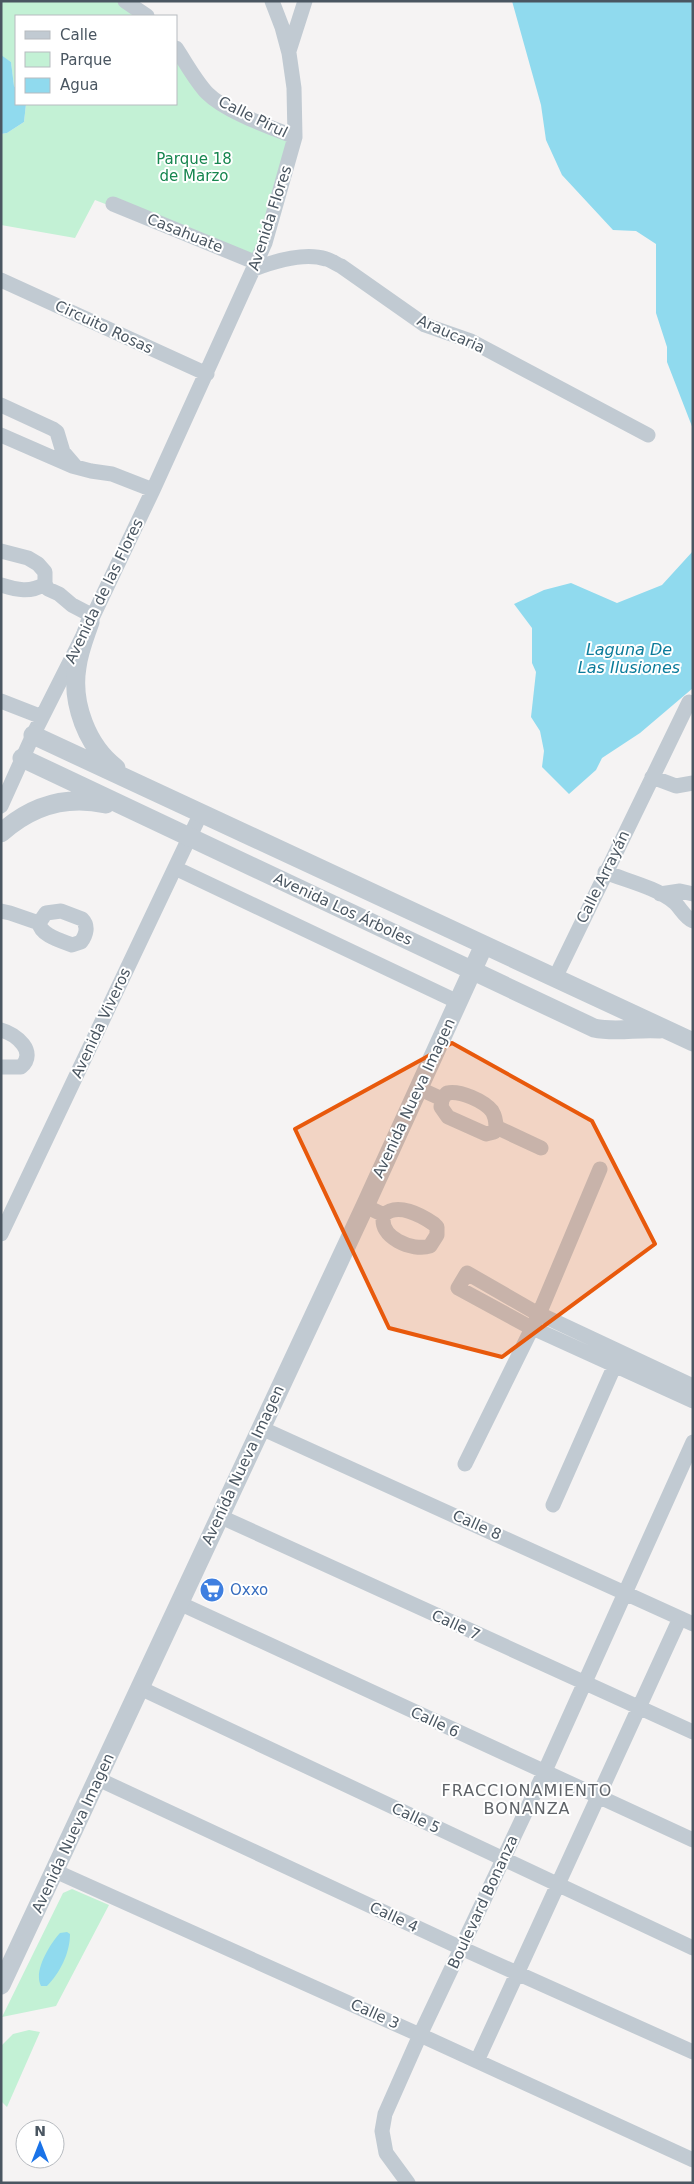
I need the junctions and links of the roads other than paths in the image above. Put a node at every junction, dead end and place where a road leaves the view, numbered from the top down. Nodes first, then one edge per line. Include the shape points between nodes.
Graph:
1 (125, 1) edge
2 (272, 1) edge
3 (306, 1) edge
4 (146, 15) edge
5 (178, 51) edge
6 (289, 53) junction
7 (295, 137) junction
8 (113, 204) dead end
9 (255, 266) junction
10 (1, 280) edge
11 (207, 374) junction
12 (1, 405) edge
13 (1, 435) edge
14 (648, 435) dead end
15 (76, 467) junction
16 (154, 490) junction
17 (1, 552) edge
18 (45, 584) junction
19 (1, 585) edge
20 (92, 619) junction
21 (1, 702) edge
22 (689, 702) dead end
23 (42, 717) junction
24 (33, 735) junction
25 (22, 758) junction
26 (652, 777) junction
27 (131, 780) junction
28 (693, 782) edge
29 (1, 806) edge
30 (201, 813) junction
31 (146, 817) junction
32 (1, 833) edge
33 (190, 837) junction
34 (276, 848) junction
35 (175, 868) junction
36 (266, 872) junction
37 (606, 872) junction
38 (660, 894) junction
39 (693, 894) edge
40 (1, 912) edge
41 (693, 921) edge
42 (39, 923) dead end
43 (484, 944) junction
44 (473, 970) junction
45 (555, 978) junction
46 (458, 1002) junction
47 (1, 1030) edge
48 (670, 1031) junction
49 (693, 1042) edge
50 (1, 1067) edge
51 (418, 1088) junction
52 (442, 1100) junction
53 (496, 1127) junction
54 (541, 1148) dead end
55 (600, 1169) dead end
56 (364, 1206) junction
57 (384, 1216) dead end
58 (1, 1234) edge
59 (539, 1314) junction
60 (532, 1328) junction
61 (610, 1347) junction
62 (609, 1364) junction
63 (693, 1386) edge
64 (693, 1401) edge
65 (260, 1428) junction
66 (693, 1442) edge
67 (466, 1464) dead end
68 (553, 1506) dead end
69 (219, 1516) junction
70 (625, 1592) junction
71 (179, 1603) junction
72 (686, 1621) edge
73 (583, 1683) junction
74 (140, 1688) junction
75 (639, 1708) junction
76 (693, 1732) edge
77 (544, 1773) junction
78 (98, 1779) junction
79 (598, 1797) junction
80 (693, 1840) edge
81 (504, 1860) junction
82 (55, 1871) junction
83 (558, 1885) junction
84 (461, 1948) junction
85 (693, 1948) edge
86 (517, 1973) junction
87 (1, 1985) edge
88 (420, 2035) junction
89 (693, 2052) edge
90 (477, 2061) junction
91 (693, 2160) edge
92 (408, 2183) edge

1 - 4 street
2 - 6 street, Avenida Flores
3 - 6 street
5 - 7 street, Calle Pirul via 211,97
6 - 7 street, Avenida Flores
7 - 9 street, Avenida Flores via 276,209
8 - 9 street, Casahuate
9 - 11 street, Avenida Flores
9 - 14 street, Araucaria via 283,260 325,258 425,325 471,341
10 - 11 street, Circuito Rosas
11 - 16 street, Avenida de las Flores
12 - 15 street via 57,432 63,452
13 - 15 street
15 - 16 street via 112,474
16 - 20 street, Avenida de las Flores
17 - 18 street via 28,558 38,564 45,572
18 - 19 street via 28,591
18 - 20 street
20 - 23 street, Avenida de las Flores
20 - 27 street via 76,668 79,709 98,750
21 - 23 street
22 - 26 street, Calle Arrayán
23 - 24 street, Avenida de las Flores
24 - 25 street, Avenida de las Flores
24 - 27 street, Avenida Los Árboles
25 - 29 street, Avenida de las Flores
25 - 31 street, Avenida Los Árboles
26 - 28 street via 676,786
26 - 37 street, Calle Arrayán
27 - 30 street, Avenida Los Árboles
30 - 33 street, Avenida Viveros
30 - 34 street, Avenida Los Árboles
31 - 32 street via 97,802 62,801 30,812
31 - 33 street, Avenida Los Árboles
33 - 35 street, Avenida Viveros
33 - 36 street, Avenida Los Árboles
34 - 36 street
34 - 43 street, Avenida Los Árboles
35 - 46 street
35 - 58 street, Avenida Viveros
36 - 44 street, Avenida Los Árboles
37 - 38 street
37 - 45 street, Calle Arrayán
38 - 39 street via 680,891
38 - 41 street via 675,903
40 - 42 street via 10,912
43 - 44 street, Avenida Nueva Imagen
43 - 45 street, Avenida Los Árboles
44 - 46 street, Avenida Nueva Imagen
44 - 48 street, Avenida Los Árboles via 594,1028
45 - 48 street, Avenida Los Árboles
46 - 51 street, Avenida Nueva Imagen
47 - 50 street via 21,1041 27,1055 21,1067
48 - 49 street, Avenida Los Árboles
51 - 52 street
51 - 56 street, Avenida Nueva Imagen
52 - 53 street via 441,1107 448,1117 486,1134 494,1132
52 - 53 street via 447,1093 457,1092 484,1104 494,1114
53 - 54 street
55 - 59 street
56 - 57 street
56 - 65 street, Avenida Nueva Imagen
59 - 60 street
59 - 60 street via 467,1273 458,1288
59 - 61 street
60 - 62 street
60 - 67 street
61 - 62 street
61 - 63 street
62 - 64 street
62 - 68 street
65 - 69 street, Avenida Nueva Imagen
65 - 70 street, Calle 8
66 - 70 street, Boulevard Bonanza
69 - 71 street, Avenida Nueva Imagen
69 - 73 street, Calle 7
70 - 72 street, Calle 8
70 - 73 street, Boulevard Bonanza
71 - 74 street, Avenida Nueva Imagen
71 - 77 street, Calle 6
72 - 75 street
73 - 75 street, Calle 7
73 - 77 street, Boulevard Bonanza
74 - 78 street, Avenida Nueva Imagen
74 - 81 street, Calle 5
75 - 76 street, Calle 7
75 - 79 street
77 - 79 street, Calle 6
77 - 81 street, Boulevard Bonanza
78 - 82 street, Avenida Nueva Imagen
78 - 84 street, Calle 4
79 - 80 street, Calle 6
79 - 83 street
81 - 83 street, Calle 5
81 - 84 street, Boulevard Bonanza
82 - 87 street, Avenida Nueva Imagen
82 - 88 street, Calle 3
83 - 85 street, Calle 5
83 - 86 street
84 - 86 street, Calle 4
84 - 88 street, Boulevard Bonanza
86 - 89 street, Calle 4
86 - 90 street
88 - 90 street, Calle 3
88 - 92 street, Boulevard Bonanza via 385,2114 382,2131 386,2153
90 - 91 street, Calle 3

